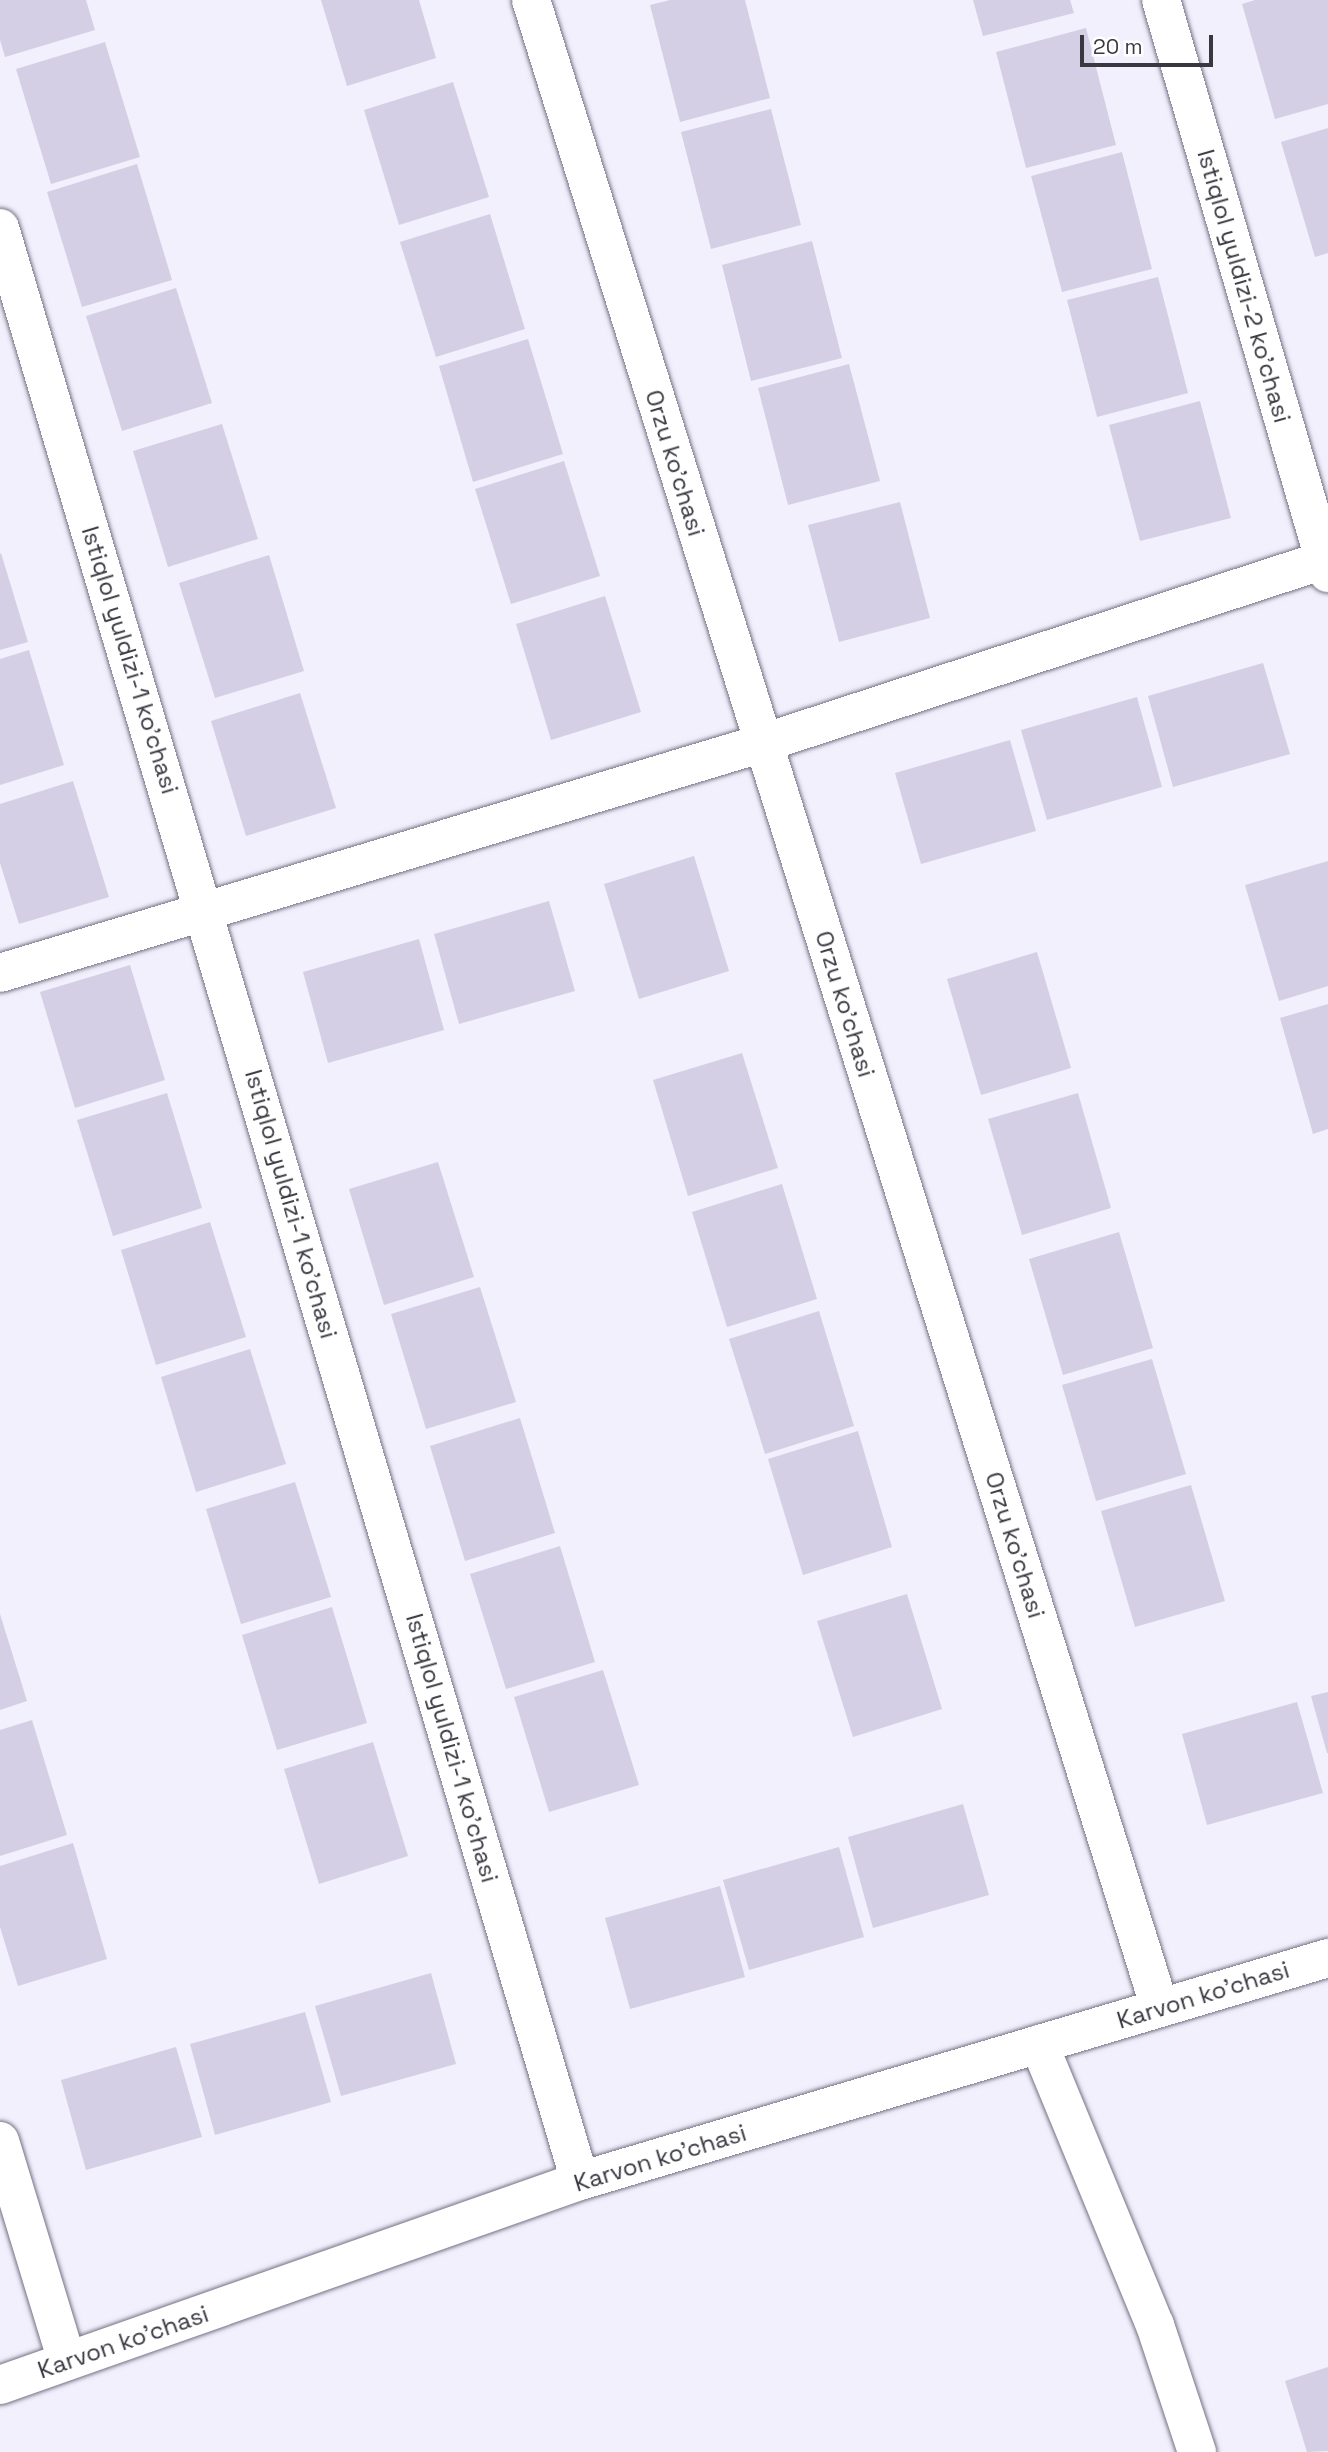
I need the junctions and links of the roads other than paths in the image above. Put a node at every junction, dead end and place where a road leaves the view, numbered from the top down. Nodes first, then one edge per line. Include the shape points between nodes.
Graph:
1 (531, 0) edge
2 (1161, 0) edge
3 (0, 228) edge
4 (1326, 566) edge
5 (763, 743) junction
6 (205, 910) junction
7 (0, 973) edge
8 (1328, 1958) edge
9 (1160, 2008) junction
10 (1039, 2044) junction
11 (0, 2141) edge
12 (580, 2181) junction
13 (68, 2361) junction
14 (0, 2385) edge
15 (1197, 2452) edge

1 - 5 street, Orzu ko'chasi
2 - 4 street, Istiqlol yuldizi-2 ko'chasi
3 - 6 street, Istiqlol yuldizi-1 ko'chasi
4 - 5 street
5 - 6 street
5 - 9 street, Orzu ko'chasi
6 - 7 street
6 - 12 street, Istiqlol yuldizi-1 ko'chasi
8 - 9 street, Karvon ko'chasi
9 - 10 street, Karvon ko'chasi
10 - 12 street, Karvon ko'chasi
10 - 15 street via 1155,2325
11 - 13 street
12 - 13 street, Karvon ko'chasi
13 - 14 street, Karvon ko'chasi

